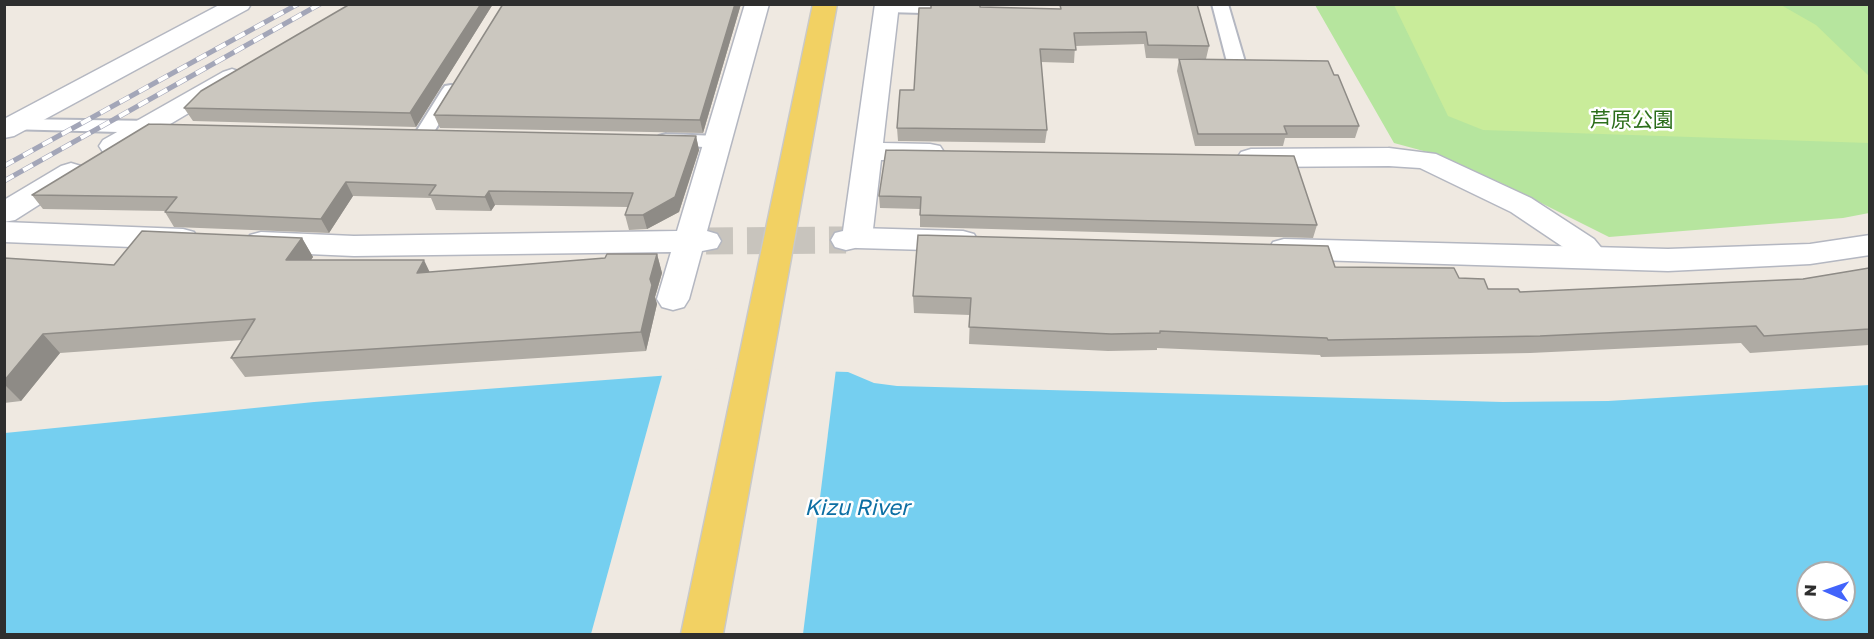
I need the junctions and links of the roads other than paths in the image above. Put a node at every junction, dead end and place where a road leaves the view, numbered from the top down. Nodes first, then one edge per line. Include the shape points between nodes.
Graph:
1 (240, 4) edge
2 (757, 4) edge
3 (825, 4) edge
4 (1220, 4) edge
5 (887, 6) edge
6 (981, 9) edge
7 (1236, 62) edge
8 (256, 63) edge
9 (461, 75) edge
10 (144, 127) junction
11 (9, 128) edge
12 (179, 128) edge
13 (400, 134) edge
14 (423, 135) junction
15 (447, 135) edge
16 (647, 140) edge
17 (718, 142) junction
18 (868, 151) junction
19 (955, 153) edge
20 (1225, 157) edge
21 (4, 213) edge
22 (4, 232) edge
23 (698, 241) junction
24 (987, 242) edge
25 (1869, 245) edge
26 (1260, 249) edge
27 (1593, 257) junction
28 (673, 299) dead end
29 (702, 634) edge

1 - 11 street
2 - 17 street
3 - 29 main road
4 - 7 lane
5 - 6 lane
5 - 18 street
8 - 10 street
9 - 14 lane
10 - 11 lane
10 - 12 lane
10 - 21 street
13 - 14 lane
14 - 15 lane
16 - 17 lane
17 - 23 street
18 - 19 street
18 - 24 street via 851,239
20 - 27 street via 1426,160 1521,205 1583,246
22 - 23 street via 354,246
23 - 28 street
25 - 27 street via 1810,254 1668,260
26 - 27 street

